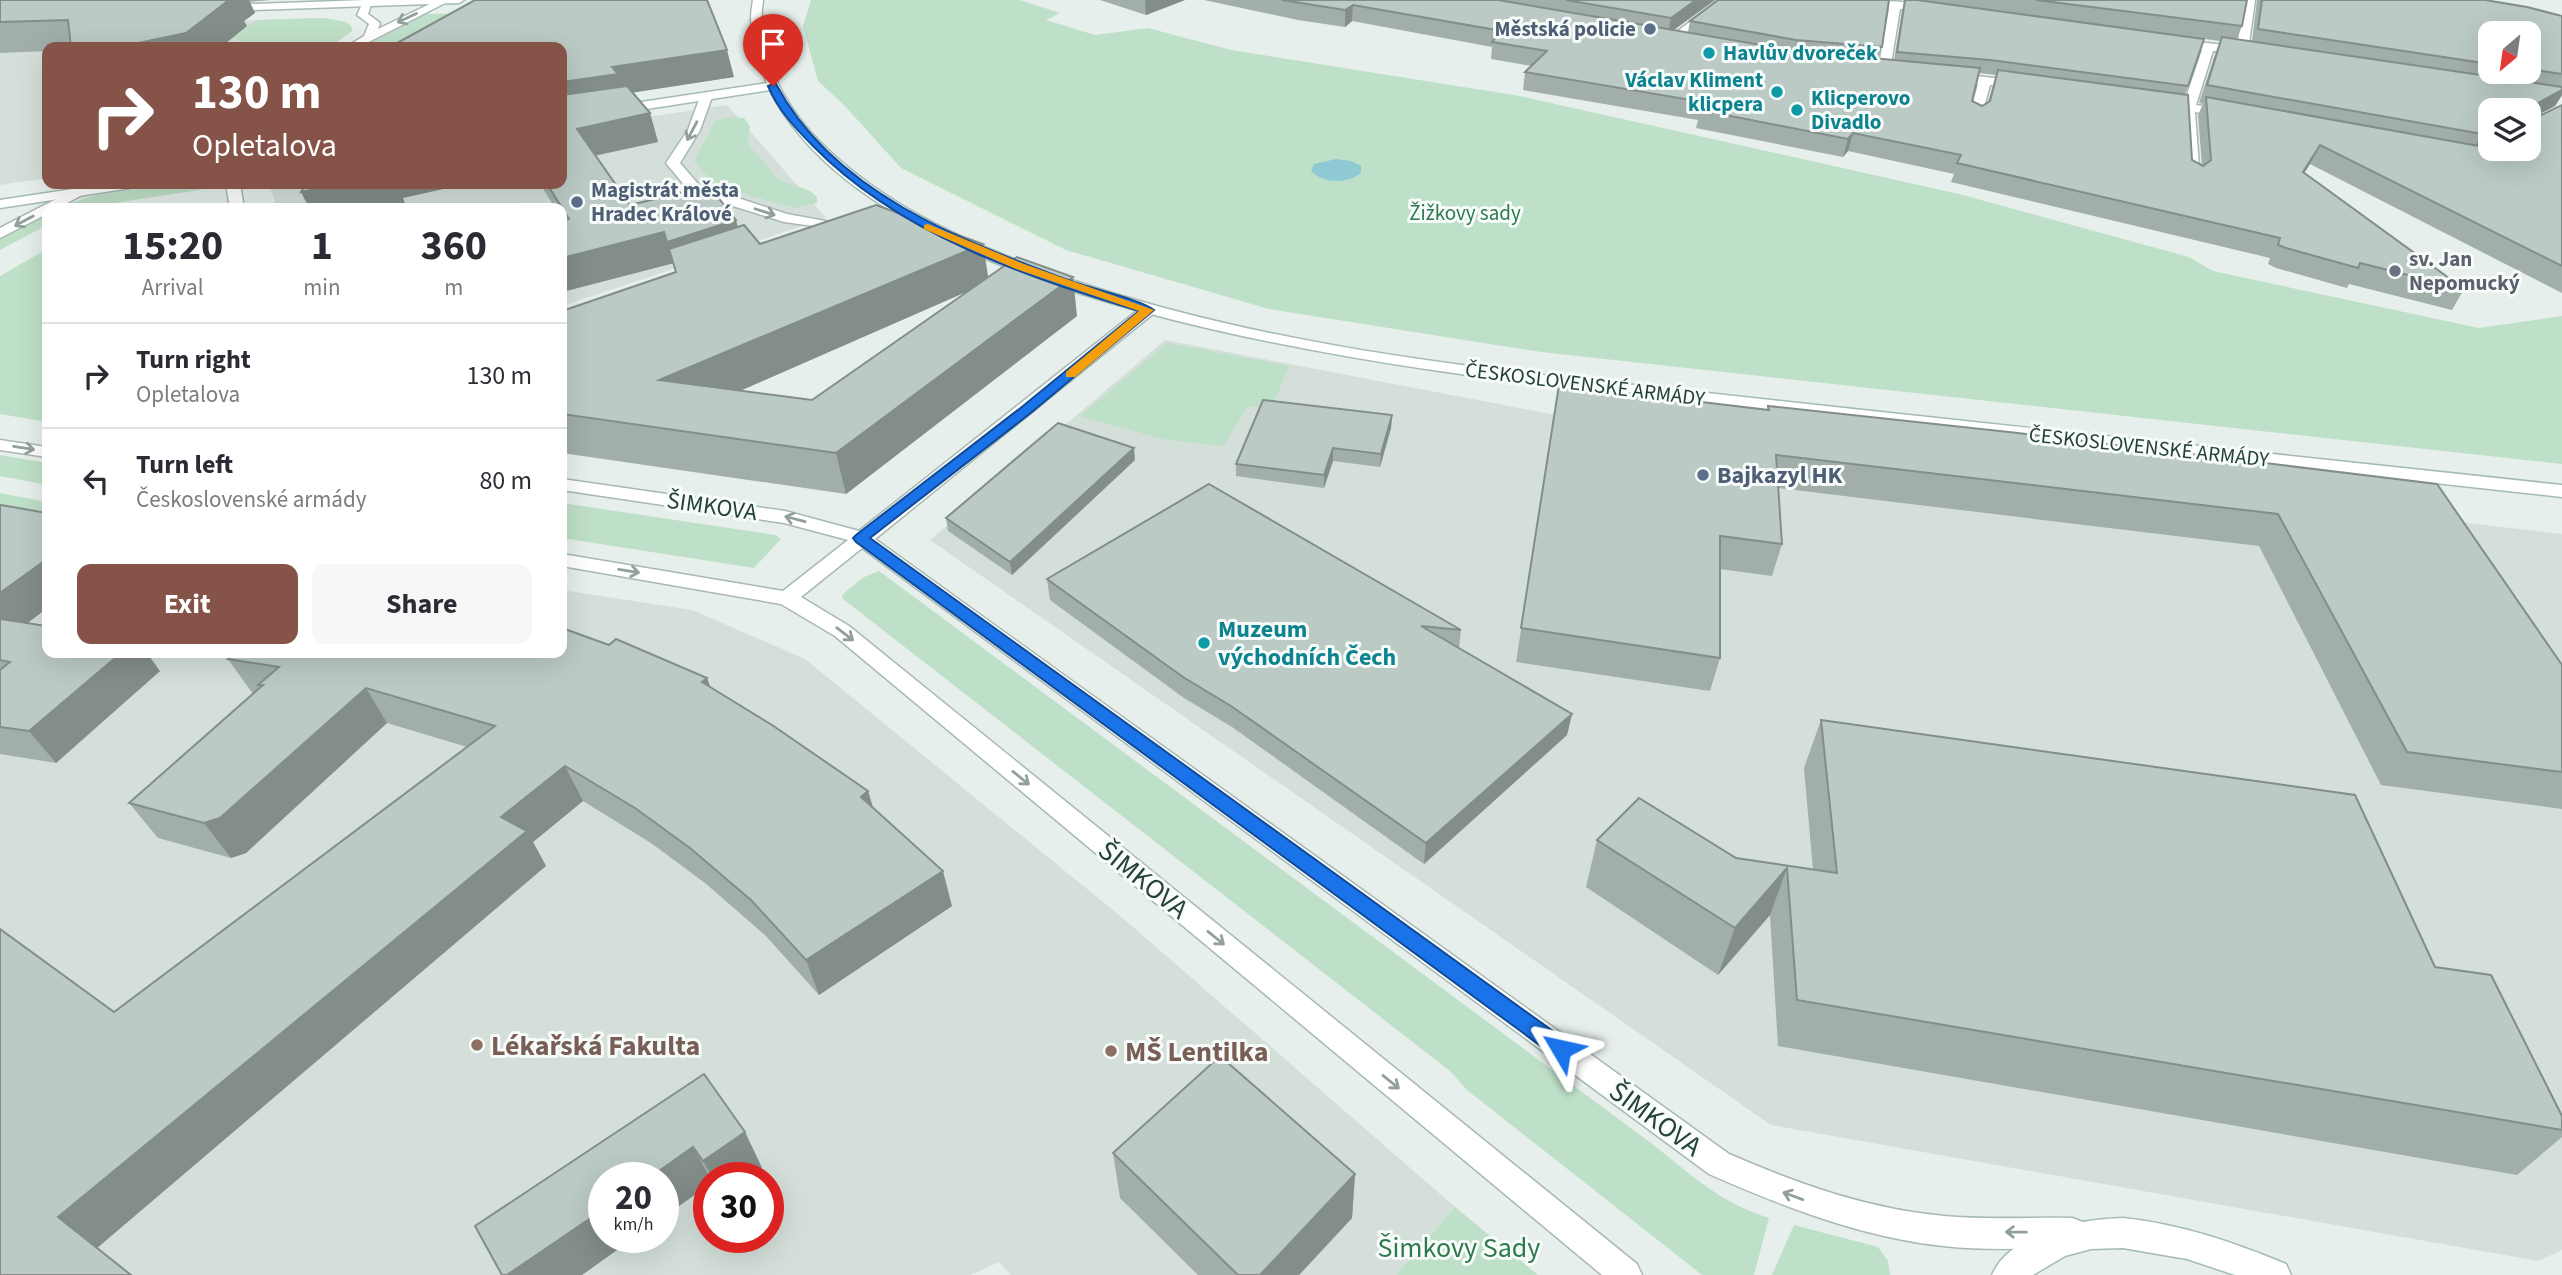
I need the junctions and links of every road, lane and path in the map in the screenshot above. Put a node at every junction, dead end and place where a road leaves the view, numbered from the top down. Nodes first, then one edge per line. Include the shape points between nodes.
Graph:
1 (446, 0) edge
2 (459, 0) edge
3 (758, 0) edge
4 (1726, 0) edge
5 (1843, 0) edge
6 (2250, 0) edge
7 (1871, 1) edge
8 (369, 2) edge
9 (1895, 4) junction
10 (208, 9) edge
11 (1949, 12) edge
12 (369, 38) junction
13 (1671, 41) edge
14 (361, 42) edge
15 (2168, 42) edge
16 (2209, 47) junction
17 (2242, 50) junction
18 (2255, 52) edge
19 (1884, 70) edge
20 (1934, 75) edge
21 (1985, 80) junction
22 (773, 86) junction
23 (2039, 87) edge
24 (706, 97) junction
25 (2148, 101) edge
26 (2189, 107) junction
27 (567, 117) edge
28 (2243, 117) edge
29 (1975, 118) edge
30 (2193, 179) edge
31 (85, 189) edge
32 (95, 189) edge
33 (81, 191) junction
34 (59, 203) edge
35 (0, 204) edge
36 (894, 207) junction
37 (42, 212) edge
38 (876, 212) edge
39 (0, 234) edge
40 (806, 235) edge
41 (1148, 310) junction
42 (0, 445) edge
43 (42, 451) edge
44 (567, 485) edge
45 (2562, 491) edge
46 (861, 538) junction
47 (567, 561) edge
48 (787, 598) junction
49 (2109, 1234) junction
50 (2232, 1257) junction
51 (1626, 1275) edge
52 (2008, 1275) edge
53 (2266, 1275) edge
54 (2275, 1275) edge

1 - 2 street
1 - 8 street
1 -> 12 street
3 - 22 street, ČESKOSLOVENSKÉ ARMÁDY via 753,26
4 - 13 street
5 - 7 street
6 - 17 street
7 - 9 street
8 - 10 street
8 - 12 street via 362,15 375,23
9 - 11 street
9 - 19 street
12 - 14 street
15 - 16 street
16 - 17 street
16 - 26 street
17 - 18 street
20 - 21 street
21 - 23 street
21 - 29 street
22 - 24 street
22 - 36 street, ČESKOSLOVENSKÉ ARMÁDY via 816,145
24 - 27 street
24 -> 40 street via 694,130 673,163 700,195 784,218 839,224
25 - 26 street
26 - 28 street
26 - 30 street
31 - 33 street
32 - 33 street
33 - 34 street
33 - 35 street
36 - 38 street
36 - 41 street, ČESKOSLOVENSKÉ ARMÁDY via 976,249
37 -> 39 street
41 - 45 street, ČESKOSLOVENSKÉ ARMÁDY via 1329,349 1529,379
41 - 46 street
42 -> 43 street
46 -> 44 street, ŠIMKOVA via 785,517
46 - 48 street
49 -> 46 street, ŠIMKOVA via 1945,1231 1886,1223 1824,1208 1719,1164
47 -> 48 street, ŠIMKOVA
48 -> 51 street, ŠIMKOVA via 842,631
49 - 50 street, ŠIMKOVA via 2145,1234
49 - 52 street, ŠIMKOVA via 2071,1239 2035,1254
50 - 53 street, ŠIMKOVA
50 - 54 street, ŠIMKOVA

